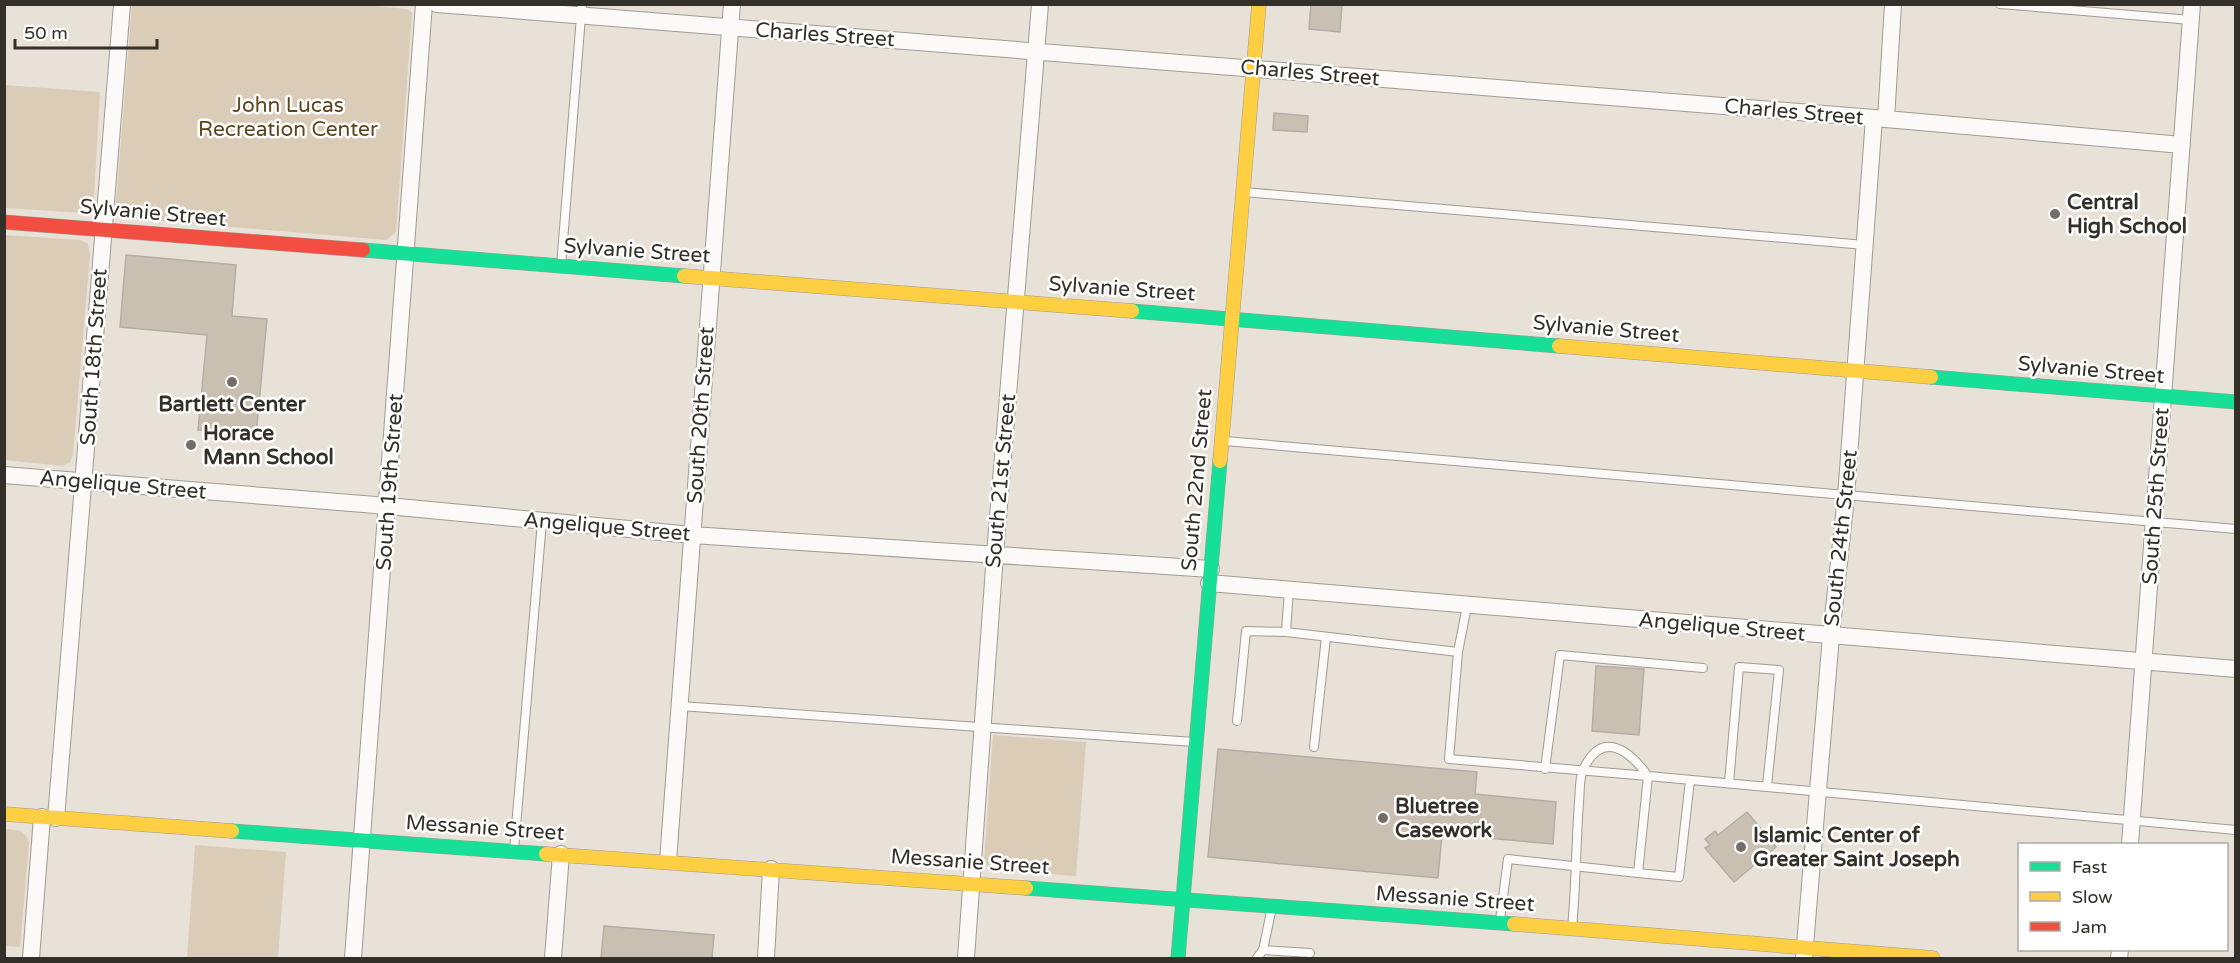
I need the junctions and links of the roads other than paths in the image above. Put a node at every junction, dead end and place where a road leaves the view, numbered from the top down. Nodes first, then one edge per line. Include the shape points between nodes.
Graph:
1 (122, 4) edge
2 (424, 4) edge
3 (437, 4) edge
4 (732, 4) edge
5 (1040, 4) edge
6 (1259, 4) edge
7 (1893, 4) edge
8 (2000, 4) edge
9 (582, 10) edge
10 (2191, 12) edge
11 (730, 28) junction
12 (1036, 52) junction
13 (1254, 69) junction
14 (1880, 119) junction
15 (2182, 146) junction
16 (1244, 192) junction
17 (4, 222) edge
18 (104, 230) junction
19 (1865, 244) junction
20 (406, 254) junction
21 (561, 266) junction
22 (712, 278) junction
23 (1015, 302) junction
24 (1231, 319) junction
25 (1855, 372) junction
26 (2164, 397) junction
27 (2235, 402) edge
28 (1221, 441) junction
29 (4, 475) edge
30 (85, 481) junction
31 (1846, 497) junction
32 (388, 506) junction
33 (542, 521) junction
34 (2155, 522) junction
35 (2235, 529) edge
36 (693, 535) junction
37 (994, 554) junction
38 (1210, 576) junction
39 (1289, 590) junction
40 (1467, 606) junction
41 (1286, 632) junction
42 (1831, 636) junction
43 (1326, 637) junction
44 (1458, 652) junction
45 (2144, 661) junction
46 (1703, 668) dead end
47 (2235, 669) edge
48 (680, 706) junction
49 (1237, 721) dead end
50 (982, 727) junction
51 (1197, 742) junction
52 (1314, 747) dead end
53 (1545, 768) junction
54 (1582, 771) junction
55 (1648, 776) junction
56 (1690, 780) junction
57 (1729, 783) junction
58 (1767, 786) junction
59 (1819, 791) junction
60 (4, 814) edge
61 (49, 817) junction
62 (2133, 822) junction
63 (2235, 830) edge
64 (362, 841) junction
65 (2130, 843) edge
66 (514, 851) junction
67 (561, 854) junction
68 (668, 861) junction
69 (1574, 866) junction
70 (771, 869) junction
71 (1638, 873) junction
72 (971, 883) junction
73 (1183, 900) junction
74 (1272, 906) junction
75 (1500, 924) junction
76 (1572, 930) junction
77 (1263, 950) junction
78 (1310, 953) dead end
79 (1804, 953) edge
80 (32, 958) edge
81 (353, 958) edge
82 (553, 958) edge
83 (766, 958) edge
84 (966, 958) edge
85 (1178, 958) edge
86 (1257, 958) edge
87 (1933, 958) edge

1 - 18 street, South 18th Street
2 - 20 street, South 19th Street
3 - 9 street, Charles Street
4 - 11 street, South 20th Street
5 - 12 street, South 21st Street
6 - 13 street, South 22nd Street
7 - 14 street, South 24th Street
8 - 10 lane
9 - 11 street, Charles Street
9 - 21 lane
10 - 15 street, South 25th Street
11 - 12 street, Charles Street
11 - 22 street, South 20th Street
12 - 13 street, Charles Street
12 - 23 street, South 21st Street
13 - 14 street, Charles Street
13 - 16 street, South 22nd Street
14 - 15 street, Charles Street
14 - 19 street, South 24th Street
15 - 26 street, South 25th Street
16 - 19 lane
16 - 24 street, South 22nd Street
17 - 18 street, Sylvanie Street
18 - 20 street, Sylvanie Street
18 - 30 street, South 18th Street
19 - 25 street, South 24th Street
20 - 21 street, Sylvanie Street
20 - 32 street, South 19th Street
21 - 22 street, Sylvanie Street
22 - 23 street, Sylvanie Street
22 - 36 street, South 20th Street
23 - 24 street, Sylvanie Street
23 - 37 street, South 21st Street
24 - 25 street, Sylvanie Street
24 - 28 street, South 22nd Street
25 - 26 street, Sylvanie Street
25 - 31 street, South 24th Street
26 - 27 street, Sylvanie Street
26 - 34 street, South 25th Street
28 - 31 lane
28 - 38 street, South 22nd Street
29 - 30 street, Angelique Street
30 - 32 street, Angelique Street
30 - 61 street, South 18th Street
31 - 34 lane
31 - 42 street, South 24th Street
32 - 33 street, Angelique Street
32 - 64 street, South 19th Street
33 - 36 street, Angelique Street
33 - 66 lane
34 - 35 lane
34 - 45 street, South 25th Street
36 - 37 street, Angelique Street
36 - 48 street, South 20th Street
37 - 38 street, Angelique Street
37 - 50 street, South 21st Street
38 - 39 street, Angelique Street
38 - 51 street, South 22nd Street
39 - 40 street, Angelique Street
39 - 41 lane
40 - 42 street, Angelique Street
40 - 44 lane
41 - 43 lane
41 - 49 lane via 1246,631
42 - 45 street, Angelique Street
42 - 59 street, South 24th Street
43 - 44 lane
43 - 52 lane
44 - 53 lane via 1449,759
45 - 47 street, Angelique Street
45 - 62 street, South 25th Street
46 - 53 lane via 1560,655
48 - 50 lane
48 - 68 street, South 20th Street
50 - 51 lane
50 - 72 street, South 21st Street
51 - 73 street, South 22nd Street
53 - 54 lane
54 - 55 lane
54 - 55 lane via 1596,752 1615,747 1635,758
54 - 69 lane
55 - 56 lane
55 - 71 lane
56 - 57 lane
56 - 71 lane via 1679,877
57 - 58 lane
57 - 58 lane via 1739,667 1779,670
58 - 59 lane
59 - 62 lane
59 - 79 street, South 24th Street
60 - 61 street, Messanie Street
61 - 64 street, Messanie Street
61 - 80 street, South 18th Street
62 - 63 lane
62 - 65 street, South 25th Street
64 - 66 street, Messanie Street
64 - 81 street, South 19th Street
66 - 67 street, Messanie Street
67 - 68 street, Messanie Street
67 - 82 street
68 - 70 street, Messanie Street
69 - 71 lane
69 - 75 lane via 1508,859
69 - 76 lane
70 - 72 street, Messanie Street
70 - 83 street
72 - 73 street, Messanie Street
72 - 84 street, South 21st Street
73 - 74 street, Messanie Street
73 - 85 street, South 22nd Street
74 - 75 street, Messanie Street
74 - 77 lane
75 - 76 street, Messanie Street
76 - 79 street, Messanie Street
77 - 78 lane
77 - 86 lane
79 - 87 street, Messanie Street

